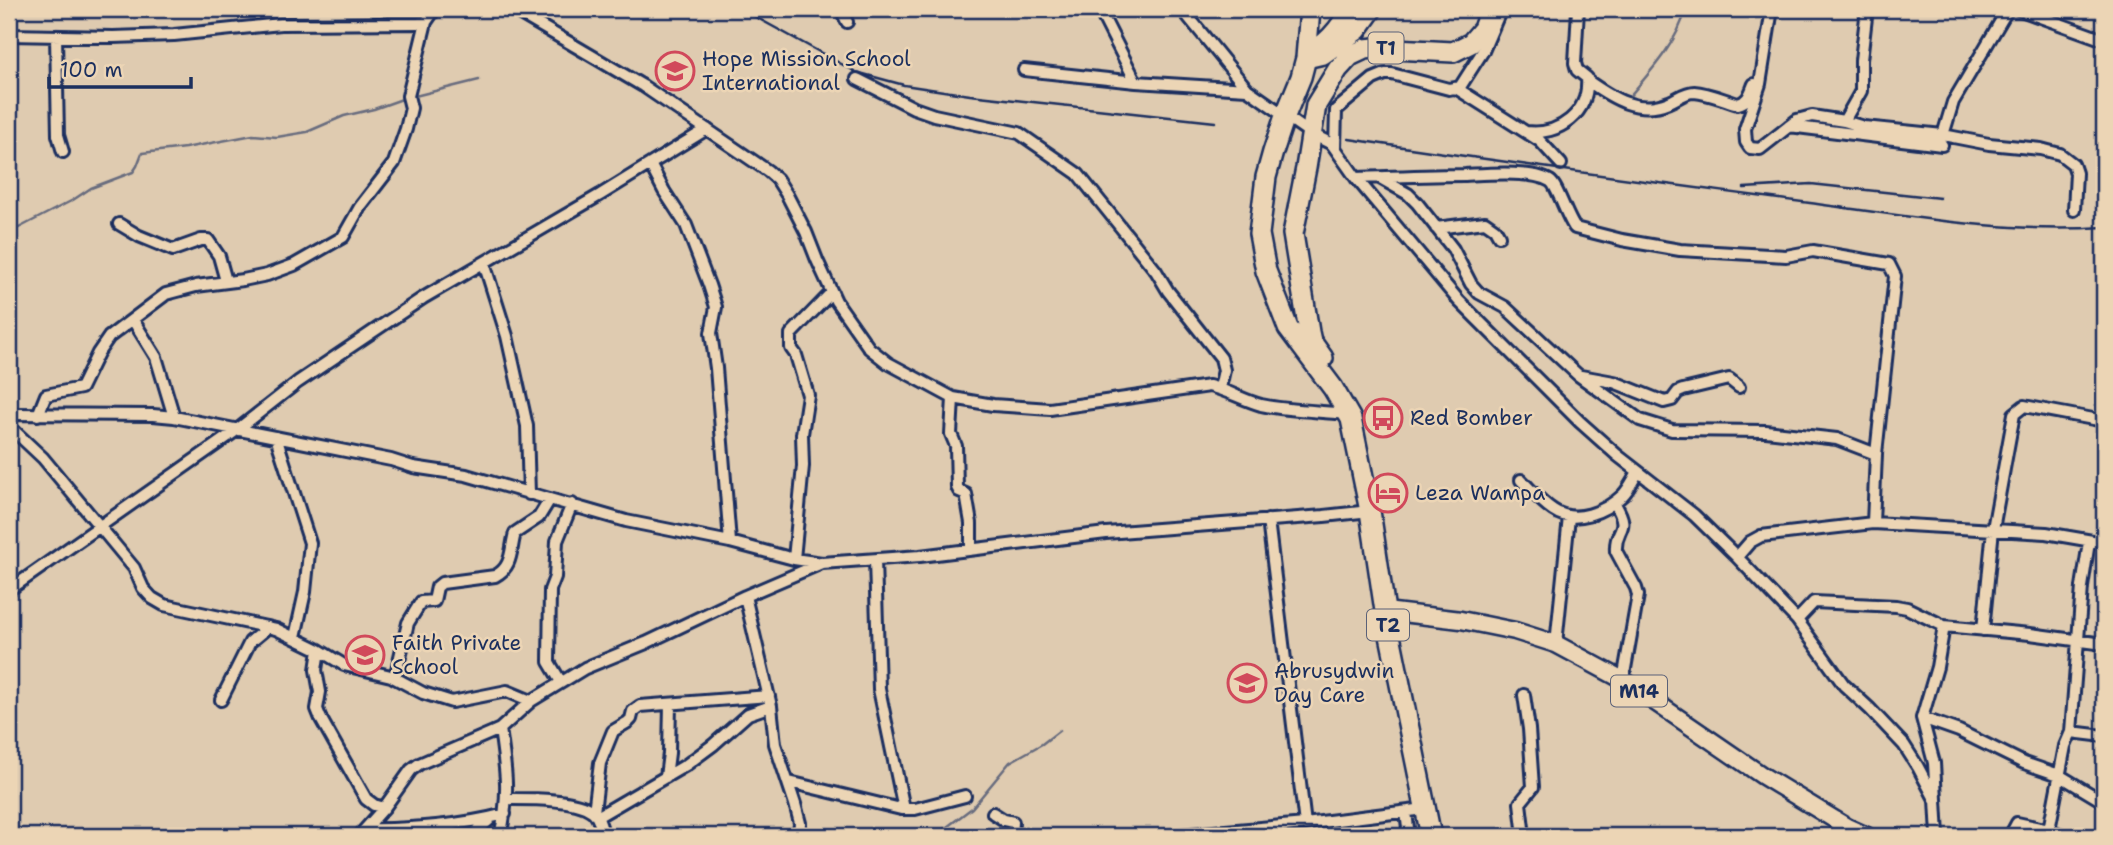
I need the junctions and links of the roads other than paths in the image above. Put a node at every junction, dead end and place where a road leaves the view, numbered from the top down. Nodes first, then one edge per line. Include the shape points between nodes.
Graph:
1 (435, 9) edge
2 (512, 9) edge
3 (841, 9) edge
4 (1099, 9) edge
5 (1182, 9) edge
6 (1310, 9) edge
7 (1349, 9) edge
8 (1372, 9) edge
9 (1490, 9) edge
10 (1501, 9) edge
11 (1578, 9) edge
12 (1772, 9) edge
13 (1867, 9) edge
14 (2008, 9) edge
15 (2018, 9) edge
16 (426, 22) junction
17 (847, 22) dead end
18 (9, 35) edge
19 (56, 36) junction
20 (2104, 40) edge
21 (1306, 58) junction
22 (1762, 67) junction
23 (1024, 70) dead end
24 (857, 79) dead end
25 (1588, 81) junction
26 (1136, 82) junction
27 (1247, 89) junction
28 (1456, 89) junction
29 (1285, 116) junction
30 (1844, 121) junction
31 (1789, 126) junction
32 (707, 129) junction
33 (1526, 132) junction
34 (1311, 133) junction
35 (1942, 140) junction
36 (1335, 148) junction
37 (63, 152) dead end
38 (650, 164) junction
39 (1561, 164) dead end
40 (1377, 177) junction
41 (1356, 178) junction
42 (2074, 210) dead end
43 (119, 224) dead end
44 (1436, 228) junction
45 (1499, 236) dead end
46 (484, 263) junction
47 (226, 281) junction
48 (832, 292) junction
49 (133, 320) junction
50 (1578, 375) junction
51 (1739, 387) dead end
52 (1220, 388) junction
53 (953, 398) junction
54 (9, 414) edge
55 (1349, 414) junction
56 (38, 415) junction
57 (174, 417) junction
58 (2104, 421) edge
59 (9, 426) edge
60 (237, 430) junction
61 (276, 437) junction
62 (1876, 454) junction
63 (1638, 472) junction
64 (1521, 480) dead end
65 (529, 494) junction
66 (550, 499) junction
67 (1614, 502) junction
68 (572, 504) junction
69 (1370, 510) junction
70 (1569, 517) junction
71 (1268, 520) junction
72 (1872, 523) junction
73 (99, 526) junction
74 (1993, 529) junction
75 (730, 542) junction
76 (2089, 542) junction
77 (2104, 544) edge
78 (971, 549) junction
79 (1737, 557) junction
80 (794, 559) junction
81 (874, 560) junction
82 (822, 563) junction
83 (9, 590) edge
84 (745, 596) junction
85 (1385, 611) junction
86 (1797, 620) junction
87 (1944, 626) junction
88 (268, 627) junction
89 (1983, 630) junction
90 (295, 637) junction
91 (2079, 641) junction
92 (1556, 644) junction
93 (2104, 644) edge
94 (318, 650) junction
95 (395, 678) junction
96 (1623, 680) junction
97 (561, 682) junction
98 (1524, 695) dead end
99 (221, 699) dead end
100 (531, 701) junction
101 (770, 701) junction
102 (670, 704) junction
103 (1922, 718) junction
104 (500, 729) junction
105 (2071, 732) junction
106 (2104, 736) edge
107 (2059, 775) junction
108 (666, 777) junction
109 (789, 782) junction
110 (965, 796) dead end
111 (507, 799) junction
112 (1936, 801) junction
113 (2104, 802) edge
114 (384, 808) junction
115 (904, 809) junction
116 (1416, 810) junction
117 (993, 813) dead end
118 (505, 814) junction
119 (595, 815) junction
120 (490, 818) junction
121 (1305, 824) junction
122 (2049, 830) junction
123 (363, 832) edge
124 (396, 833) edge
125 (1211, 834) edge
126 (472, 836) edge
127 (500, 836) edge
128 (604, 836) edge
129 (799, 836) edge
130 (1012, 836) edge
131 (1167, 836) edge
132 (1409, 836) edge
133 (1431, 836) edge
134 (1524, 836) edge
135 (1867, 836) edge
136 (1938, 836) edge
137 (2010, 836) edge
138 (2065, 836) edge

1 - 16 street
2 - 32 street
3 - 17 street
4 - 26 street
5 - 27 street
6 - 21 highway
7 - 21 highway via 1326,42
8 - 21 highway via 1357,30 1323,54
9 - 34 highway, T1 via 1483,29 1471,43 1453,52 1376,47 1350,56 1316,105
10 - 28 street via 1483,51
11 - 25 street via 1575,63
12 - 22 street
13 - 30 street via 1861,91
14 - 35 street via 1953,102
15 - 20 street
16 - 19 street via 296,23 174,35
16 - 47 street via 408,96 411,108 394,163 360,207 344,237 276,272
18 - 19 street
19 - 37 street via 58,135
21 - 29 highway
22 - 25 street via 1749,97 1738,104 1694,92 1660,105 1639,107
22 - 31 street via 1745,129 1746,142 1750,148 1760,149
23 - 26 street
24 - 52 street via 921,110 1019,133 1078,174 1221,358
25 - 33 street via 1584,102 1563,125 1547,132
26 - 27 street
27 - 29 street
28 - 33 street
28 - 36 street via 1392,74 1373,79 1336,110
29 - 34 street
29 - 55 highway via 1266,177 1259,234 1266,271 1288,328
30 - 31 street via 1804,117
30 - 35 street
31 - 35 street
32 - 38 street
32 - 48 street via 777,179
33 - 39 street
34 - 36 street
34 - 55 highway via 1293,234 1309,332 1316,349 1346,387 1351,400
35 - 42 street via 2060,154 2075,168
36 - 41 street
38 - 46 street
38 - 75 street via 686,225 716,307 712,340
40 - 41 street
40 - 44 street via 1408,194
40 - 62 street via 1525,175 1555,185 1575,228 1622,240 1694,252 1789,256 1813,251 1889,264 1895,275
41 - 63 street via 1459,300 1580,422
43 - 47 street via 173,250 208,240 219,256
44 - 45 street via 1485,222
44 - 50 street via 1476,290 1505,307
46 - 60 street via 423,298
46 - 65 street via 507,336 527,426
47 - 49 street via 174,290
48 - 53 street via 869,348
48 - 80 street via 791,334 791,348 808,395
49 - 56 street via 104,342 80,388 47,395
49 - 57 street via 159,364
50 - 51 street via 1614,382 1664,402 1683,390 1729,379
50 - 62 street via 1631,415 1658,427 1817,436
52 - 53 street via 1200,386 1050,409
52 - 55 street via 1265,405
53 - 78 street via 951,433 956,446 957,487 969,504
54 - 56 street
55 - 69 highway, T2
56 - 57 street
57 - 60 street
58 - 74 street via 2024,406 2016,411
59 - 73 street via 43,458
60 - 61 street
60 - 73 street
61 - 65 street via 467,475
61 - 90 street via 310,543
62 - 72 street
63 - 67 street via 1625,494
63 - 79 street
64 - 70 street via 1552,510
65 - 66 street
66 - 68 street
66 - 95 street via 540,517 515,533 509,564 502,572 442,583 434,601 419,603 406,628
67 - 70 street via 1582,517
67 - 96 street via 1624,525 1616,551 1638,595
68 - 75 street via 626,521
68 - 97 street via 557,541 550,590 549,662
69 - 71 street
69 - 85 highway, T2
70 - 92 street
71 - 78 street
71 - 121 street
72 - 74 street
72 - 79 street via 1761,536
73 - 83 street
73 - 88 street via 157,601 179,610
74 - 76 street
74 - 89 street
75 - 80 street
76 - 77 street
76 - 91 street
78 - 81 street
79 - 86 street
80 - 82 street
81 - 82 street
81 - 115 street via 879,689
82 - 84 street
84 - 97 street
84 - 101 street
85 - 92 main road, M14 via 1461,620
85 - 116 highway, T2
86 - 87 street via 1814,602 1874,604 1907,608
86 - 112 street via 1844,685 1904,745
87 - 89 street
87 - 103 street
88 - 90 street
88 - 99 street via 250,642
89 - 91 street
90 - 94 street
91 - 93 street
91 - 105 street
92 - 96 main road, M14
94 - 95 street via 344,666
94 - 114 street via 317,709 321,719 366,799
95 - 100 street via 449,702 507,691
96 - 135 main road, M14 via 1763,776
97 - 100 street
98 - 134 street via 1533,787 1520,803
100 - 104 street
101 - 102 street
101 - 108 street
101 - 109 street via 775,744
102 - 108 street
102 - 119 street via 640,706 628,722 613,731 600,763
103 - 107 street
103 - 112 street via 1934,762
104 - 111 street
104 - 114 street via 415,767
105 - 106 street
105 - 107 street
107 - 113 street
107 - 122 street
108 - 119 street
109 - 115 street
109 - 129 street
110 - 115 street
111 - 118 street
111 - 119 street via 562,801
112 - 136 street
114 - 123 street
116 - 121 street
116 - 132 street
116 - 133 highway, T2
117 - 130 street via 1013,822
118 - 120 street
118 - 127 street
119 - 128 street
120 - 124 street
120 - 126 street
121 - 125 street
122 - 137 street via 2017,823
122 - 138 street
123 - 124 street
125 - 131 street

